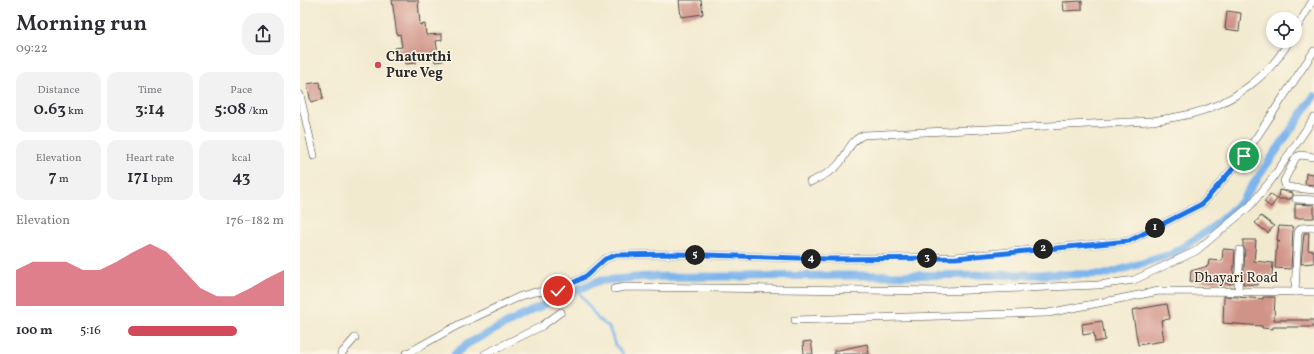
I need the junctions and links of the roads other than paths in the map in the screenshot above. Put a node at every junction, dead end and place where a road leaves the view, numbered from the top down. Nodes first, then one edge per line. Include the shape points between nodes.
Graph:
1 (1313, 0) edge
2 (1302, 19) edge
3 (1284, 48) edge
4 (1314, 51) edge
5 (300, 95) edge
6 (1314, 118) edge
7 (314, 156) dead end
8 (1314, 157) edge
9 (810, 182) dead end
10 (1314, 190) edge
11 (1296, 199) dead end
12 (1314, 200) edge
13 (1314, 227) edge
14 (1240, 250) dead end
15 (614, 289) dead end
16 (1238, 291) junction
17 (1295, 292) junction
18 (1314, 292) edge
19 (561, 312) dead end
20 (795, 320) dead end
21 (355, 338) dead end
22 (341, 354) edge
23 (406, 354) edge
24 (485, 354) edge

1 - 2 street
3 - 9 street via 1264,74 1216,105 1191,114 1144,122 864,135 851,143 834,169
4 - 23 street via 1244,156 1202,204 1129,241 956,258 829,259 675,254 616,255 605,259 586,276 558,291 535,292 521,296 458,325
5 - 7 street
6 - 15 street via 1250,206 1196,251 1134,280 1098,285 944,291 625,287
8 - 10 street via 1296,157 1284,181 1286,187 1292,189
11 - 12 street
13 - 17 street via 1301,228 1298,232
14 - 16 street
16 - 17 street, Dhayari Road
16 - 20 street, Dhayari Road via 1159,291 1048,313
17 - 18 street, Dhayari Road
19 - 24 street via 542,326
21 - 22 street

